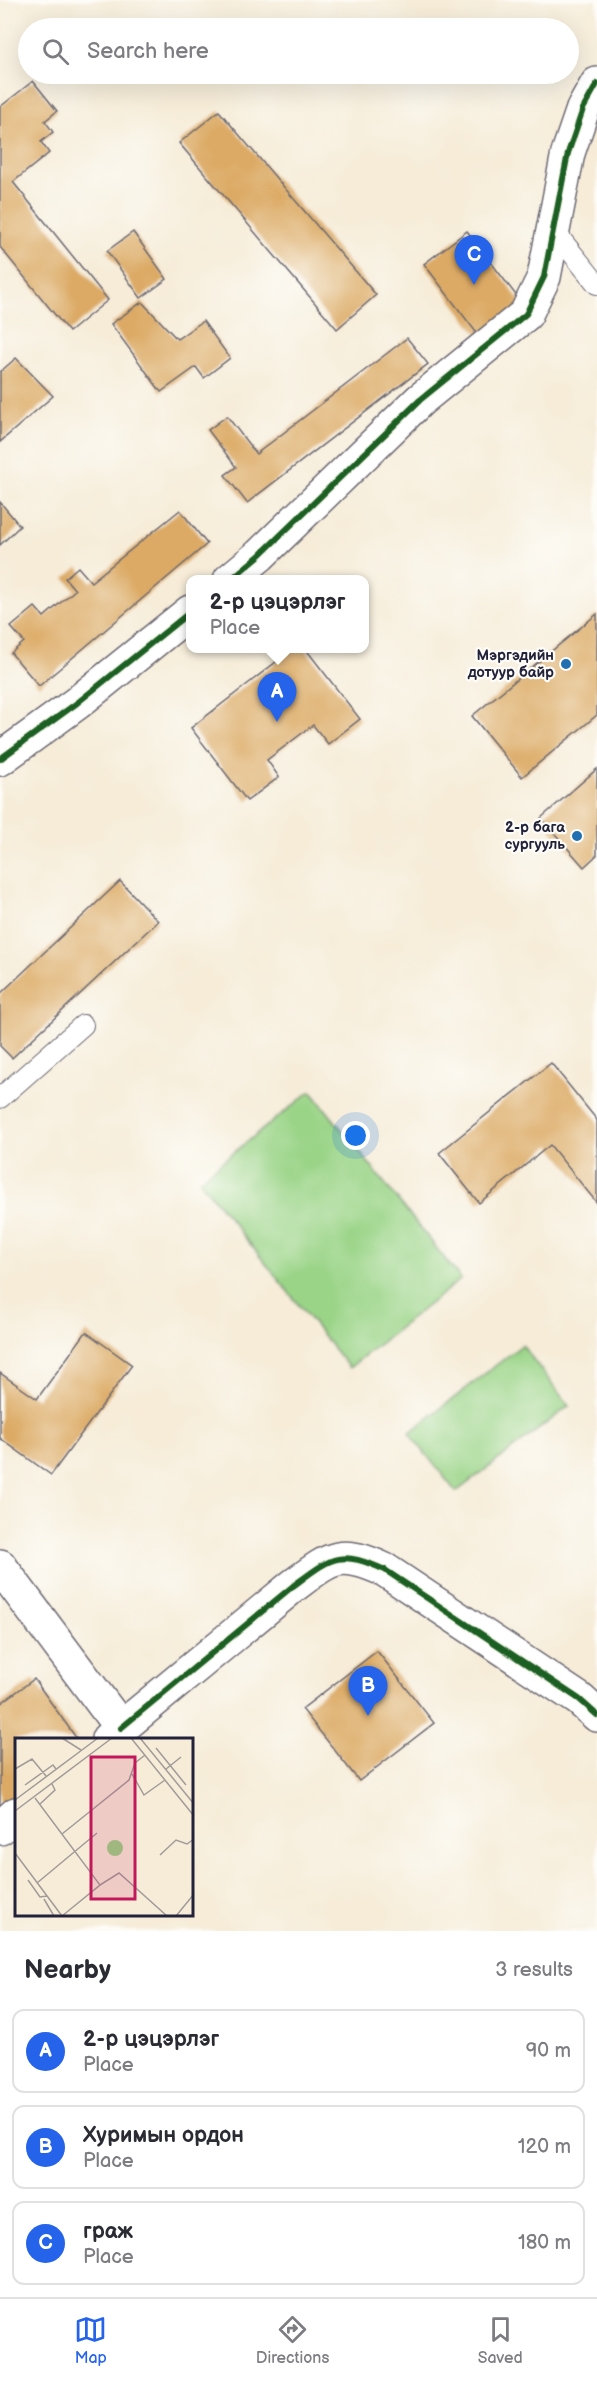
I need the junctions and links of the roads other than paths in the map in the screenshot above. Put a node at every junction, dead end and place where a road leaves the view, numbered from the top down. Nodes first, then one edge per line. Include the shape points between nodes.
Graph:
1 (597, 84) edge
2 (555, 232) junction
3 (597, 284) edge
4 (235, 575) edge
5 (186, 615) edge
6 (0, 759) edge
7 (83, 1024) dead end
8 (0, 1098) edge
9 (0, 1566) edge
10 (597, 1714) edge
11 (114, 1734) edge
12 (15, 1815) edge
13 (0, 1828) edge

1 - 2 street via 568,153
2 - 3 lane
2 - 4 street via 544,277 526,314 420,400
5 - 6 street
7 - 8 lane
9 - 11 street
10 - 11 street via 385,1570 358,1558 342,1557 321,1565 293,1586
12 - 13 street

